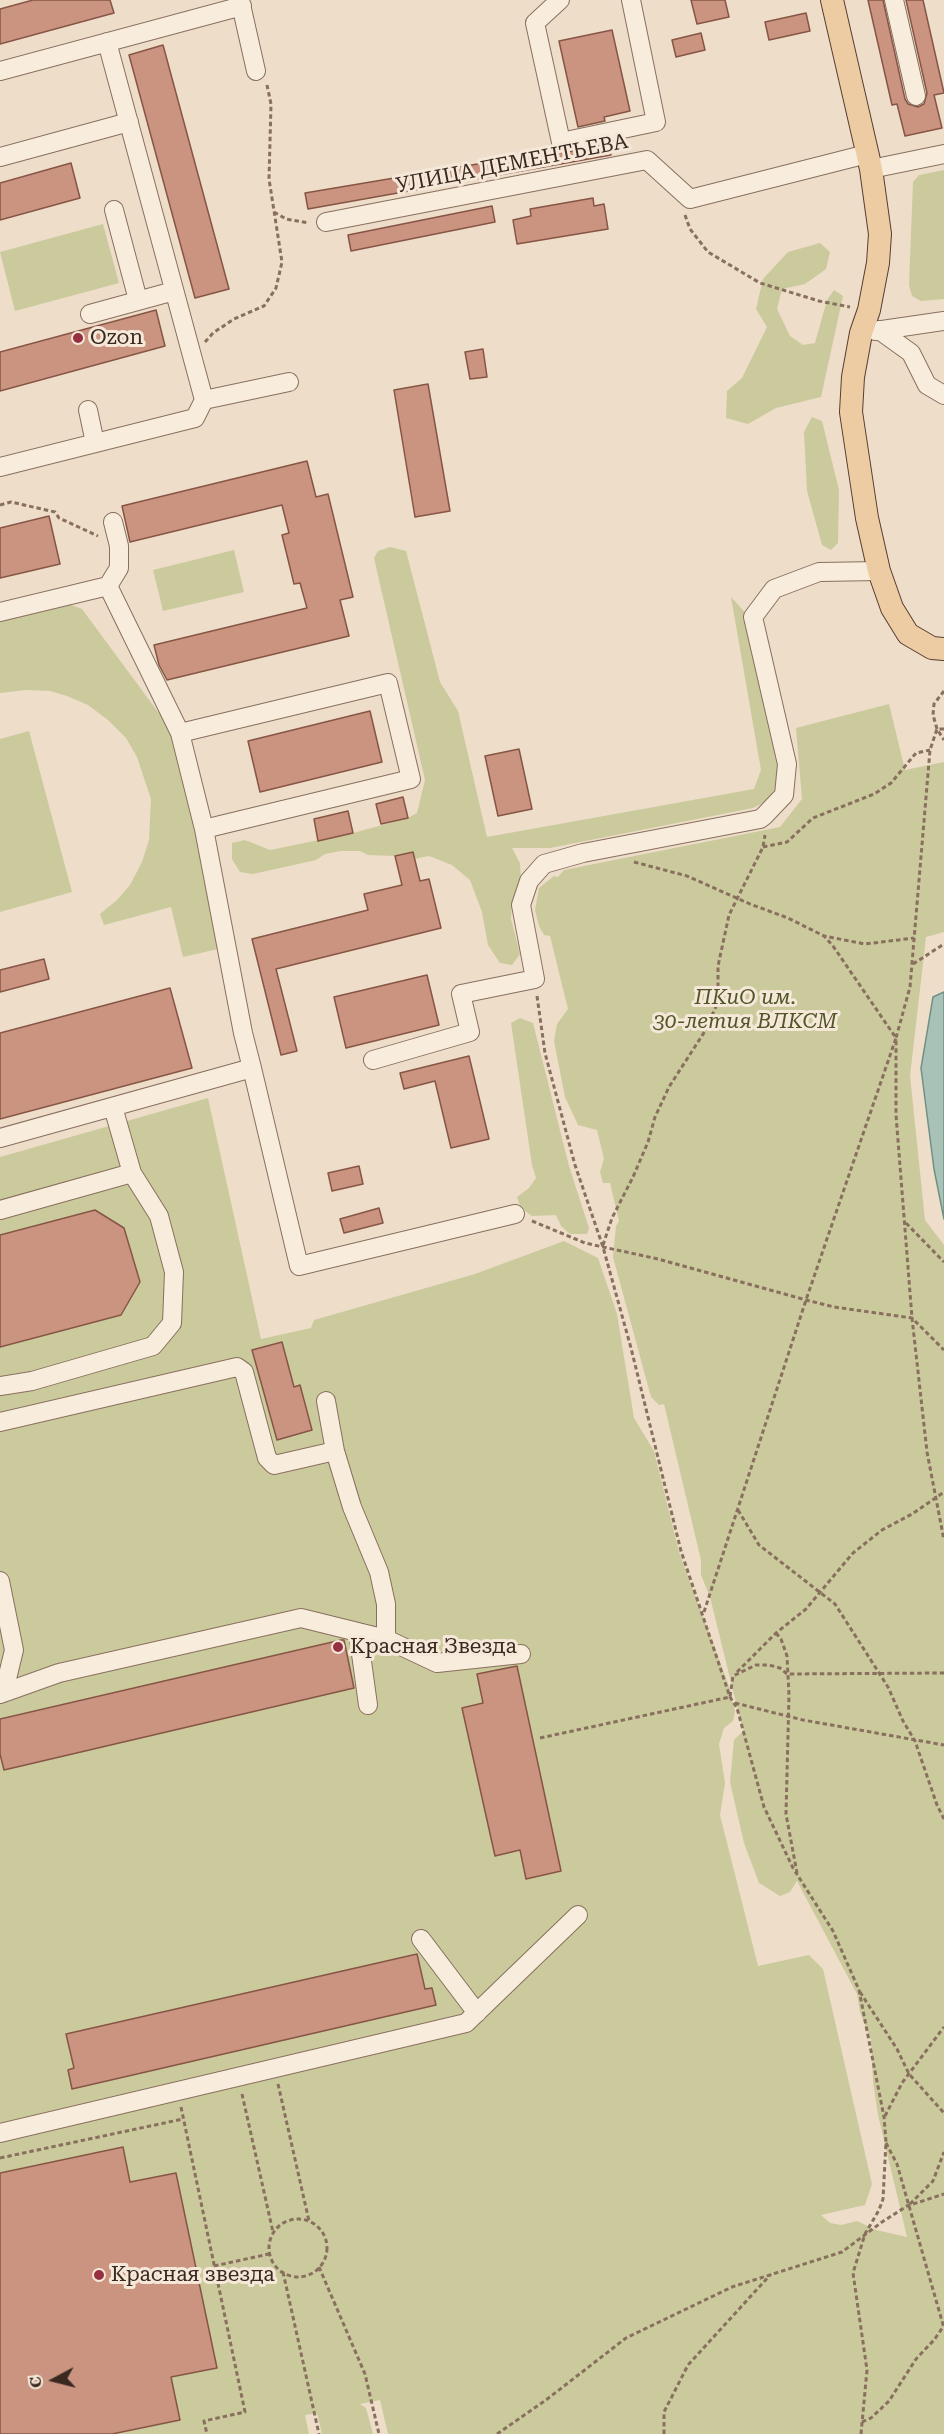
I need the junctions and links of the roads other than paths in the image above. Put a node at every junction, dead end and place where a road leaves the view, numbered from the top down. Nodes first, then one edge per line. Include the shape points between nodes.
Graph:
1 (560, 0) edge
2 (631, 0) edge
3 (832, 0) edge
4 (894, 0) edge
5 (241, 3) edge
6 (107, 42) junction
7 (0, 71) edge
8 (256, 71) road end
9 (916, 96) dead end
10 (129, 122) junction
11 (944, 154) edge
12 (0, 157) edge
13 (869, 161) junction
14 (114, 210) dead end
15 (326, 222) road end
16 (174, 291) junction
17 (138, 300) junction
18 (90, 314) dead end
19 (944, 321) edge
20 (870, 331) junction
21 (289, 382) dead end
22 (944, 395) edge
23 (204, 400) junction
24 (88, 410) dead end
25 (95, 443) junction
26 (0, 467) edge
27 (113, 522) dead end
28 (879, 571) junction
29 (108, 586) junction
30 (0, 612) edge
31 (944, 649) edge
32 (180, 733) junction
33 (204, 829) junction
34 (373, 1060) dead end
35 (252, 1068) junction
36 (112, 1107) junction
37 (0, 1138) edge
38 (132, 1173) junction
39 (0, 1209) edge
40 (515, 1214) road end
41 (0, 1386) edge
42 (326, 1401) dead end
43 (0, 1422) edge
44 (335, 1451) junction
45 (0, 1581) edge
46 (358, 1632) junction
47 (386, 1639) junction
48 (521, 1654) dead end
49 (0, 1685) edge
50 (0, 1694) edge
51 (368, 1705) dead end
52 (578, 1915) dead end
53 (421, 1939) dead end
54 (477, 2013) junction
55 (0, 2133) edge

1 - 2 street via 535,23 561,142 656,122
3 - 13 main road
4 - 9 street
5 - 6 street
5 - 8 street
6 - 7 street
6 - 10 street
10 - 12 street
10 - 16 street
11 - 13 street
13 - 15 street, УЛИЦА ДЕМЕНТЬЕВА via 690,199 647,160
13 - 20 main road via 880,234 869,310
14 - 17 street
16 - 17 street
16 - 23 street
17 - 18 street
19 - 20 street
20 - 22 street via 911,353 927,385
20 - 28 main road via 853,377 851,412
21 - 23 street
23 - 25 street via 195,418
24 - 25 street
25 - 26 street
27 - 29 street via 119,568
28 - 31 main road via 892,608 908,634 932,648
28 - 34 street via 819,572 783,585 774,589 753,617 787,764 784,795 764,816 544,864 529,880 521,905 535,980 461,994 470,1032
29 - 30 street
29 - 32 street
32 - 33 street
32 - 33 street via 388,683 411,779
33 - 35 street
35 - 36 street
35 - 40 street via 299,1266
36 - 37 street
36 - 38 street
38 - 39 street
38 - 41 street via 159,1216 174,1272 172,1323 153,1346 32,1381
42 - 44 street
43 - 44 street via 237,1367 244,1372 267,1458 274,1465
44 - 47 street via 352,1507 379,1572 386,1604
45 - 49 street via 14,1650 7,1679
46 - 47 street
46 - 50 street via 301,1618 59,1673
46 - 51 street
47 - 48 street via 437,1663
52 - 54 street
53 - 54 street
54 - 55 street via 466,2023

